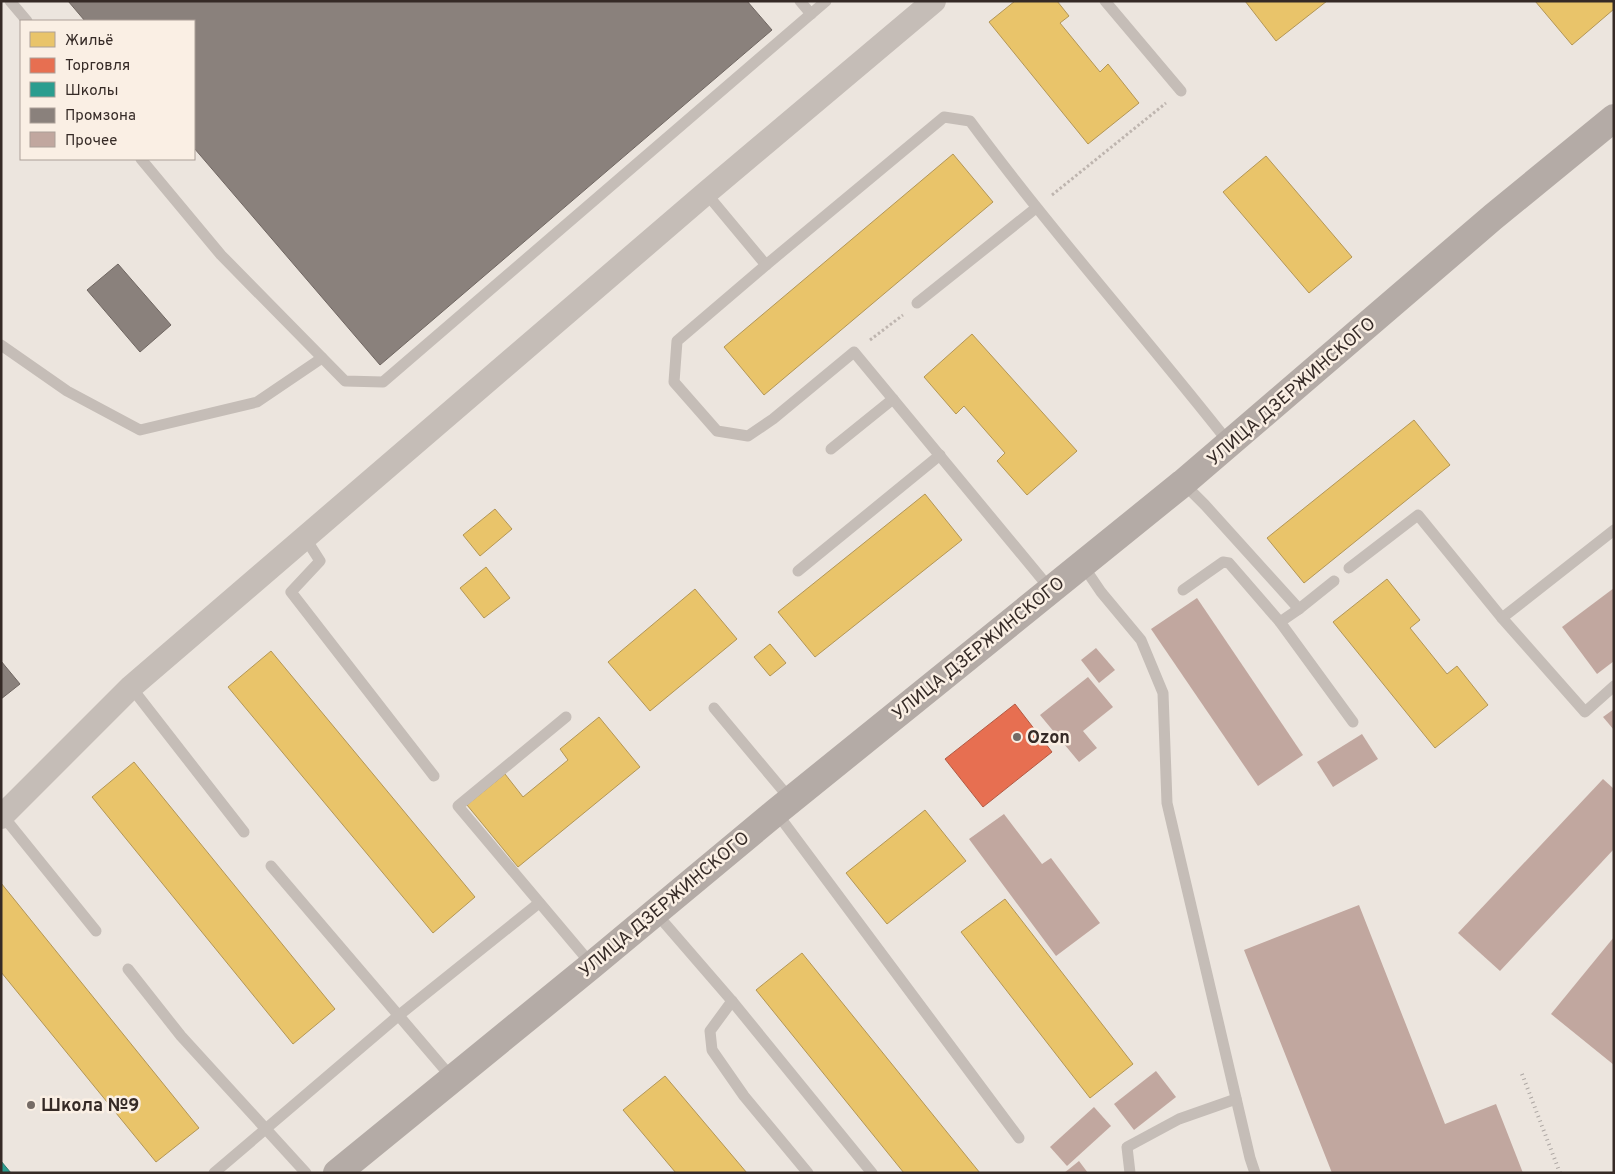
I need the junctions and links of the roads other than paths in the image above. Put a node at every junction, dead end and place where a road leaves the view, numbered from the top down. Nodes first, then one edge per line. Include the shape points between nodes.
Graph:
1 (10, 1) edge
2 (800, 1) edge
3 (826, 1) edge
4 (934, 1) edge
5 (1105, 1) edge
6 (811, 14) junction
7 (26, 20) edge
8 (1181, 91) road end
9 (1614, 118) edge
10 (142, 160) edge
11 (706, 193) junction
12 (1036, 208) junction
13 (766, 264) junction
14 (917, 304) road end
15 (1, 344) edge
16 (322, 358) junction
17 (893, 400) junction
18 (1229, 443) junction
19 (831, 449) dead end
20 (940, 455) junction
21 (1183, 483) junction
22 (1614, 530) edge
23 (304, 536) junction
24 (1082, 564) junction
25 (1349, 568) dead end
26 (798, 571) dead end
27 (1334, 581) dead end
28 (1051, 590) junction
29 (1183, 590) dead end
30 (1299, 609) junction
31 (1502, 618) junction
32 (1280, 622) junction
33 (1614, 686) edge
34 (131, 687) junction
35 (714, 708) dead end
36 (566, 717) dead end
37 (1353, 722) dead end
38 (434, 776) dead end
39 (783, 806) junction
40 (2, 816) edge
41 (244, 832) dead end
42 (271, 866) dead end
43 (539, 903) junction
44 (655, 912) junction
45 (96, 931) dead end
46 (592, 965) junction
47 (128, 969) dead end
48 (732, 1001) junction
49 (398, 1016) junction
50 (452, 1078) junction
51 (1236, 1099) junction
52 (266, 1129) junction
53 (1019, 1138) dead end
54 (214, 1173) edge
55 (306, 1173) edge
56 (337, 1173) edge
57 (808, 1173) edge
58 (872, 1173) edge
59 (1130, 1173) edge
60 (1255, 1173) edge

1 - 7 lane
2 - 6 lane
3 - 6 lane
4 - 11 street
5 - 8 lane
6 - 16 lane via 383,382 345,381
9 - 18 main road, УЛИЦА ДЗЕРЖИНСКОГО
10 - 16 lane via 221,255
11 - 13 lane
11 - 23 street
12 - 13 lane via 970,121 944,117
12 - 14 lane
12 - 18 lane via 1179,378
13 - 17 lane via 677,341 674,382 717,431 748,436 854,352
15 - 16 lane via 67,391 140,430 257,402
17 - 19 lane
17 - 20 lane
18 - 21 main road, УЛИЦА ДЗЕРЖИНСКОГО
20 - 26 lane
20 - 28 lane
21 - 24 main road, УЛИЦА ДЗЕРЖИНСКОГО
21 - 30 lane
22 - 31 lane
23 - 34 street
23 - 38 lane via 320,561 291,592
24 - 28 main road, УЛИЦА ДЗЕРЖИНСКОГО
24 - 51 lane via 1141,640 1164,693 1167,804
25 - 31 lane via 1418,515
27 - 30 lane
28 - 39 main road, УЛИЦА ДЗЕРЖИНСКОГО
29 - 32 lane via 1223,562 1229,563
30 - 32 lane
31 - 33 lane via 1584,712
32 - 37 lane
34 - 40 street
34 - 41 lane
35 - 39 lane
36 - 43 lane via 458,806
39 - 44 main road, УЛИЦА ДЗЕРЖИНСКОГО
39 - 53 lane
40 - 45 lane
42 - 49 lane
43 - 46 lane
43 - 49 lane
44 - 46 main road, УЛИЦА ДЗЕРЖИНСКОГО
44 - 48 lane
46 - 50 main road, УЛИЦА ДЗЕРЖИНСКОГО
47 - 52 lane via 181,1036
48 - 57 lane via 710,1031 712,1050 744,1096
48 - 58 lane
49 - 50 lane
49 - 52 lane
50 - 56 main road, УЛИЦА ДЗЕРЖИНСКОГО
51 - 59 lane via 1178,1119 1127,1147
51 - 60 lane
52 - 54 lane
52 - 55 lane

